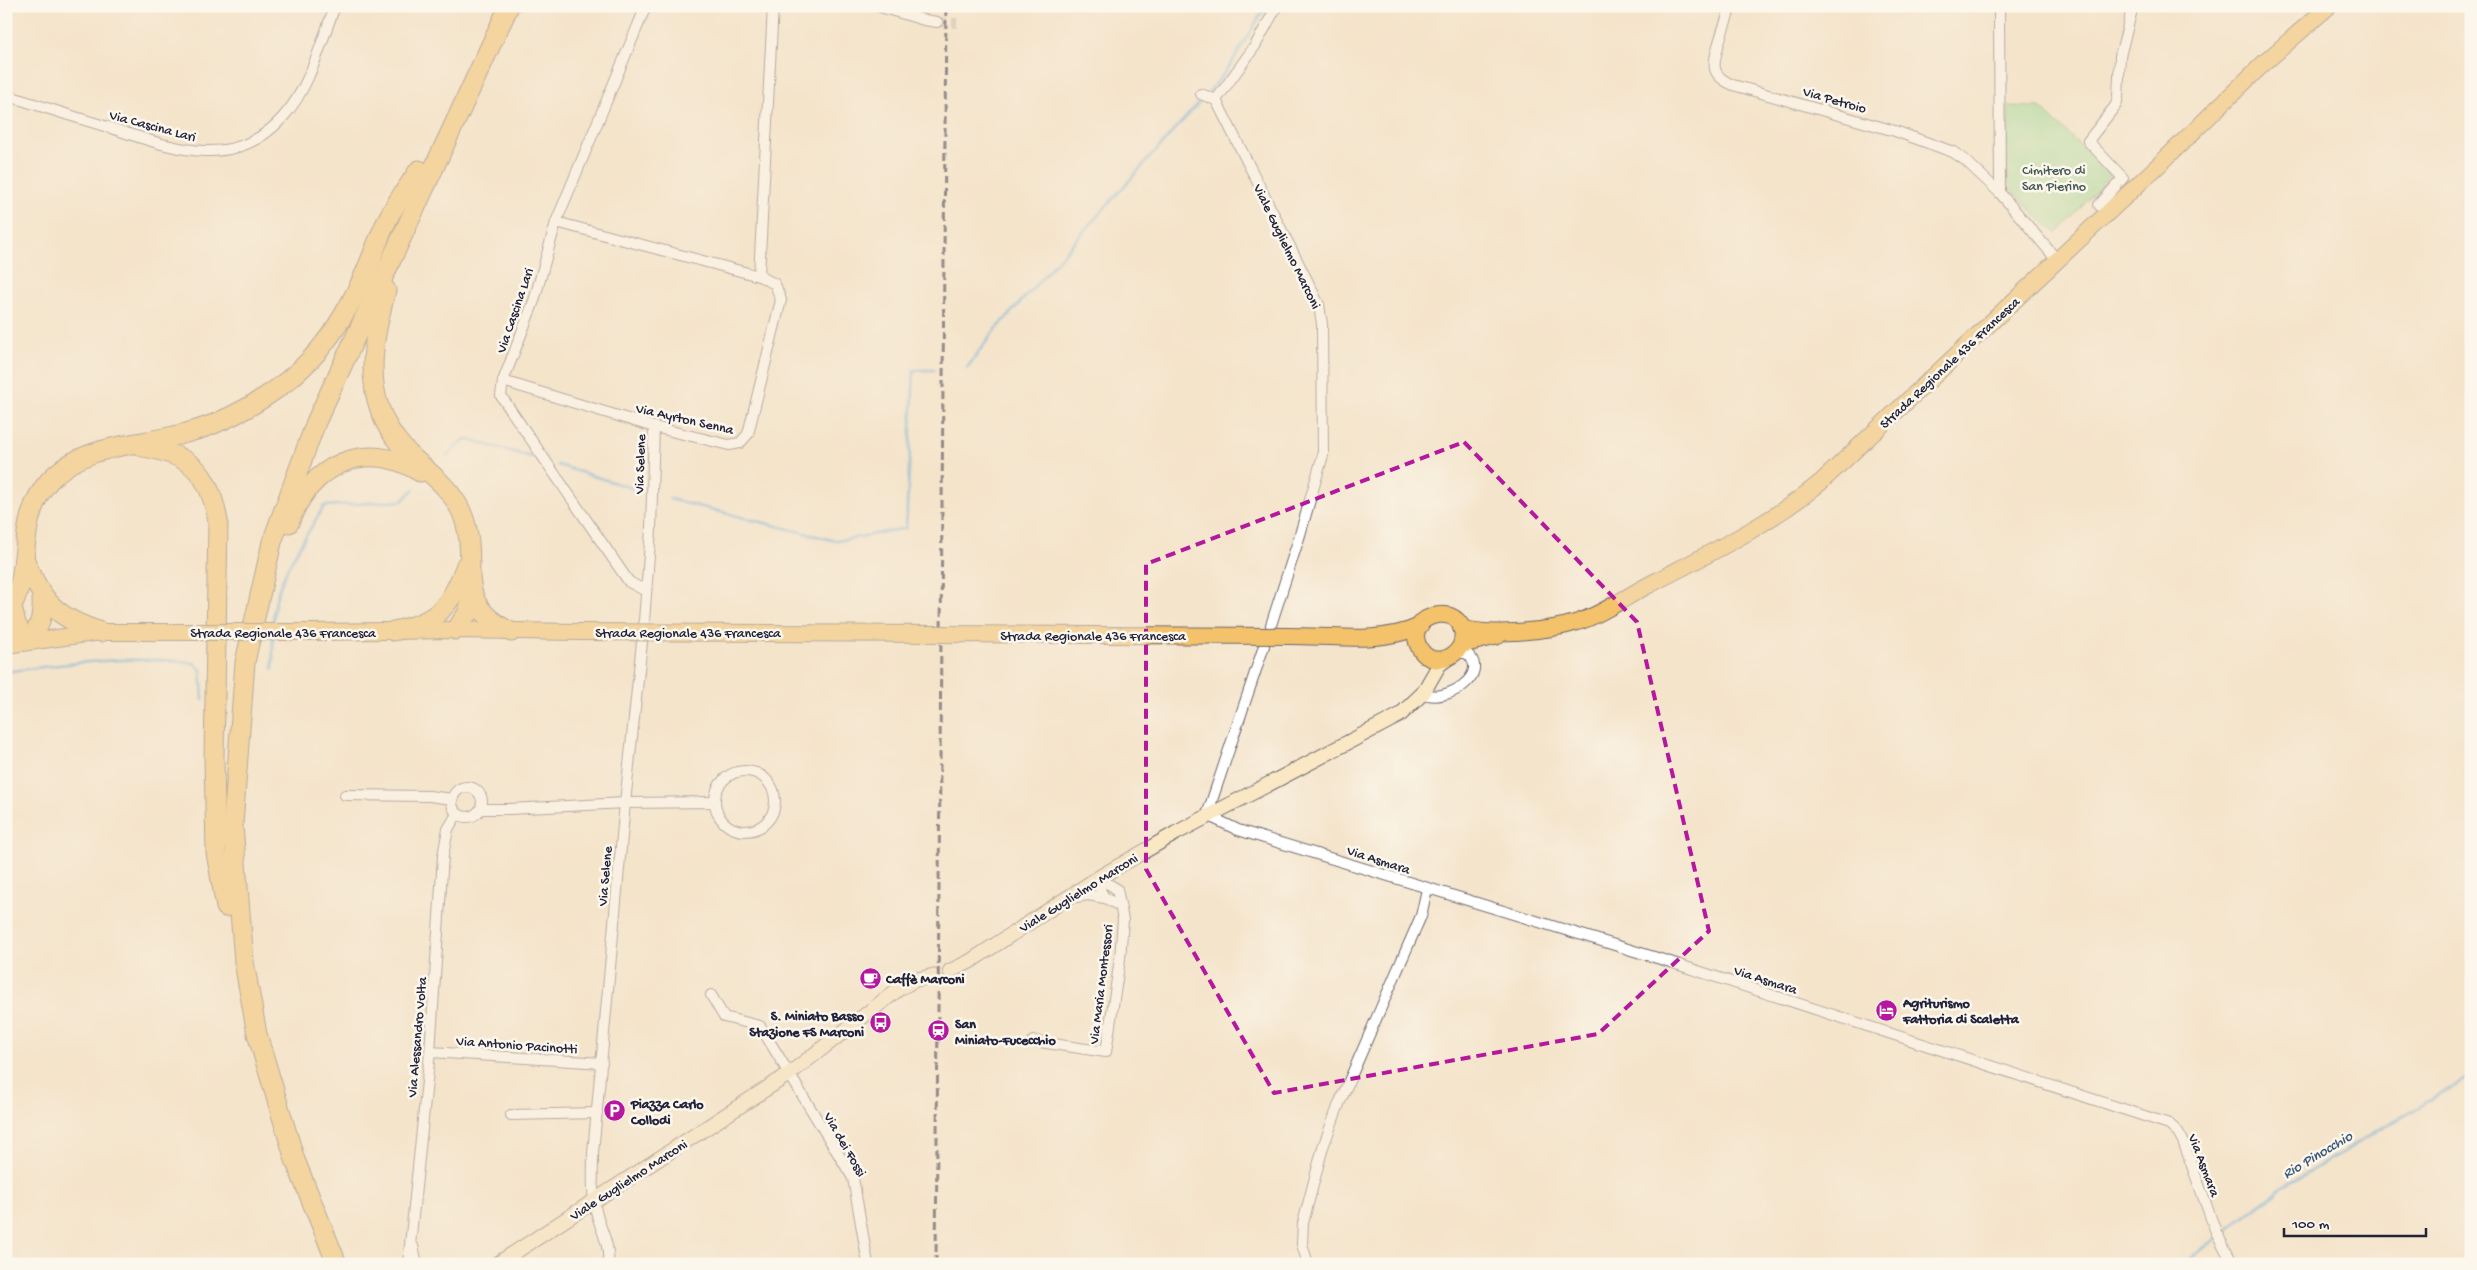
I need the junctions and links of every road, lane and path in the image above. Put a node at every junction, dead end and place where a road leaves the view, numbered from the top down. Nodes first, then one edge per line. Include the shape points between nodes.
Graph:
1 (335, 6) edge
2 (496, 6) edge
3 (509, 6) edge
4 (646, 6) edge
5 (773, 6) edge
6 (877, 6) edge
7 (1277, 6) edge
8 (1731, 6) edge
9 (1999, 6) edge
10 (2133, 6) edge
11 (2328, 6) edge
12 (937, 22) tunnel mouth
13 (498, 30) junction
14 (6, 95) edge
15 (419, 170) junction
16 (2000, 193) junction
17 (2108, 213) junction
18 (556, 222) junction
19 (2057, 260) junction
20 (759, 276) junction
21 (503, 381) junction
22 (654, 427) junction
23 (129, 445) junction
24 (439, 481) junction
25 (24, 558) junction
26 (468, 559) junction
27 (471, 589) junction
28 (646, 591) junction
29 (42, 597) junction
30 (451, 600) junction
31 (9, 610) edge
32 (644, 621) dead end
33 (1271, 625) dead end
34 (1420, 626) junction
35 (1461, 628) junction
36 (454, 630) junction
37 (393, 631) junction
38 (100, 632) junction
39 (512, 632) junction
40 (1515, 632) junction
41 (1370, 636) junction
42 (28, 640) junction
43 (642, 642) dead end
44 (6, 645) edge
45 (1264, 646) dead end
46 (1421, 649) junction
47 (1455, 652) junction
48 (245, 662) junction
49 (1424, 691) junction
50 (345, 795) dead end
51 (452, 799) junction
52 (625, 802) junction
53 (715, 802) junction
54 (481, 809) junction
55 (457, 814) junction
56 (1207, 815) junction
57 (1114, 869) junction
58 (1098, 878) junction
59 (1117, 889) junction
60 (1428, 889) junction
61 (1067, 898) junction
62 (1105, 898) junction
63 (1120, 906) junction
64 (226, 907) junction
65 (950, 970) dead end
66 (932, 976) dead end
67 (711, 995) dead end
68 (1033, 1041) dead end
69 (430, 1052) junction
70 (602, 1063) junction
71 (789, 1074) junction
72 (597, 1113) junction
73 (510, 1115) dead end
74 (594, 1200) junction
75 (411, 1235) junction
76 (319, 1238) junction
77 (324, 1264) edge
78 (337, 1264) edge
79 (408, 1264) edge
80 (417, 1264) edge
81 (497, 1264) edge
82 (608, 1264) edge
83 (868, 1264) edge
84 (1308, 1264) edge
85 (2233, 1264) edge

1 - 14 street, Via Cascina Lari via 296,99 273,128 239,148 210,152 176,148
2 - 15 highway
3 - 13 highway
4 - 18 street, Via Cascina Lari
5 - 20 street
6 - 12 street
7 - 33 street, Viale Guglielmo Marconi via 1255,46 1209,97 1312,290 1321,315 1323,455
8 - 16 street, Via Petroio via 1716,59 1715,70 1722,79 1954,152
9 - 16 street
10 - 17 street via 2120,56 2116,105 2088,141 2123,178 2099,205
11 - 17 main road, Strada Regionale 436 Francesca
13 - 24 highway via 472,100 390,278 376,326 372,355 375,395 387,425 403,448
13 - 48 highway via 316,422 272,542
15 - 23 highway via 391,212 346,313 321,350 301,370 252,405 228,417 187,433
15 - 64 highway via 306,412 250,578 236,650 225,759 222,818
16 - 19 street, Via Petroio
17 - 19 main road, Strada Regionale 436 Francesca
18 - 20 street, Via Ayrton Senna
18 - 21 street, Via Cascina Lari via 534,301
19 - 40 main road, Strada Regionale 436 Francesca via 1821,482 1788,508 1579,622
20 - 22 street, Via Ayrton Senna via 775,284 781,300 748,434 740,443 729,445
21 - 22 street, Via Ayrton Senna
21 - 28 street via 502,396 630,582
22 - 28 street, Via Selene
23 - 25 highway via 77,459 49,480 30,513
23 - 64 highway via 174,453 202,476 213,496 218,521 214,757 216,853
24 - 26 highway via 456,501 464,520
24 - 48 highway via 399,462 375,457 352,458 319,476 293,512
25 - 29 highway
25 - 31 highway
26 - 27 highway
26 - 30 highway
27 - 36 highway via 470,608 463,622
27 - 39 highway via 483,613
28 - 32 street, Via Selene
29 - 38 highway via 70,620
29 - 42 highway via 43,615 35,634
30 - 36 highway via 449,615
30 - 37 highway via 421,624
31 - 42 highway
34 - 35 main road, Strada Regionale 436 Francesca via 1429,616 1441,614 1453,618
34 - 41 main road, Strada Regionale 436 Francesca via 1401,633
34 - 46 main road via 1417,636
35 - 40 main road, Strada Regionale 436 Francesca
35 - 47 main road via 1463,637
36 - 37 main road, Strada Regionale 436 Francesca
36 - 39 main road, Strada Regionale 436 Francesca
37 - 38 main road, Strada Regionale 436 Francesca, bridge
38 - 42 main road, Strada Regionale 436 Francesca
39 - 41 main road, Strada Regionale 436 Francesca, bridge
40 - 47 main road, Strada Regionale 436 Francesca
41 - 46 main road, Strada Regionale 436 Francesca via 1392,639
42 - 44 main road, Strada Regionale 436 Francesca
43 - 52 street, Via Selene
45 - 56 street
46 - 47 main road, Strada Regionale 436 Francesca via 1434,659
46 - 49 street via 1427,664
47 - 49 street, Viale Guglielmo Marconi via 1439,665
47 - 49 street via 1466,653 1472,660 1473,670 1466,684 1443,696 1428,696
48 - 76 highway via 233,825 244,962 257,1034
49 - 56 street, Viale Guglielmo Marconi via 1400,715
50 - 51 street
51 - 54 street via 462,788 472,788 482,799
51 - 55 street via 452,807
52 - 53 street
52 - 54 street
52 - 70 street, Via Selene
53 - 53 street via 722,821 740,830 760,827 768,820 775,801 773,791 762,776 744,771 735,772 720,784
54 - 55 street via 470,817
55 - 69 street, Via Alessandro Volta via 448,829 443,856
56 - 57 street, Viale Guglielmo Marconi
56 - 60 street, Via Asmara via 1238,830
57 - 58 street, Viale Guglielmo Marconi
57 - 59 street, Via Maria Montessori
58 - 59 street
58 - 61 street, Viale Guglielmo Marconi
58 - 62 street via 1099,891
59 - 63 street, Via Maria Montessori
60 - 84 street via 1421,916 1323,1146 1304,1223 1302,1244
60 - 85 street, Via Asmara via 1667,961 2169,1124 2183,1141 2216,1232
61 - 62 street, Via Maria Montessori via 1088,895
61 - 65 street, Viale Guglielmo Marconi via 970,962
62 - 63 street, Via Maria Montessori
63 - 68 street, Via Maria Montessori via 1123,920 1120,959 1106,1052
64 - 76 highway via 245,1032 284,1162
66 - 71 street, Viale Guglielmo Marconi via 900,988
67 - 71 street, Via dei Fossi via 724,1017 760,1026
69 - 70 street, Via Antonio Pacinotti
69 - 75 street, Via Alessandro Volta
70 - 72 street, Via Selene
71 - 74 street, Viale Guglielmo Marconi
71 - 83 street, Via dei Fossi via 853,1178
72 - 73 street
72 - 74 street, Via Selene
74 - 81 street, Viale Guglielmo Marconi
74 - 82 street, Via Selene via 608,1243
75 - 79 street, Via Alessandro Volta
75 - 80 street
76 - 77 highway
76 - 78 highway

